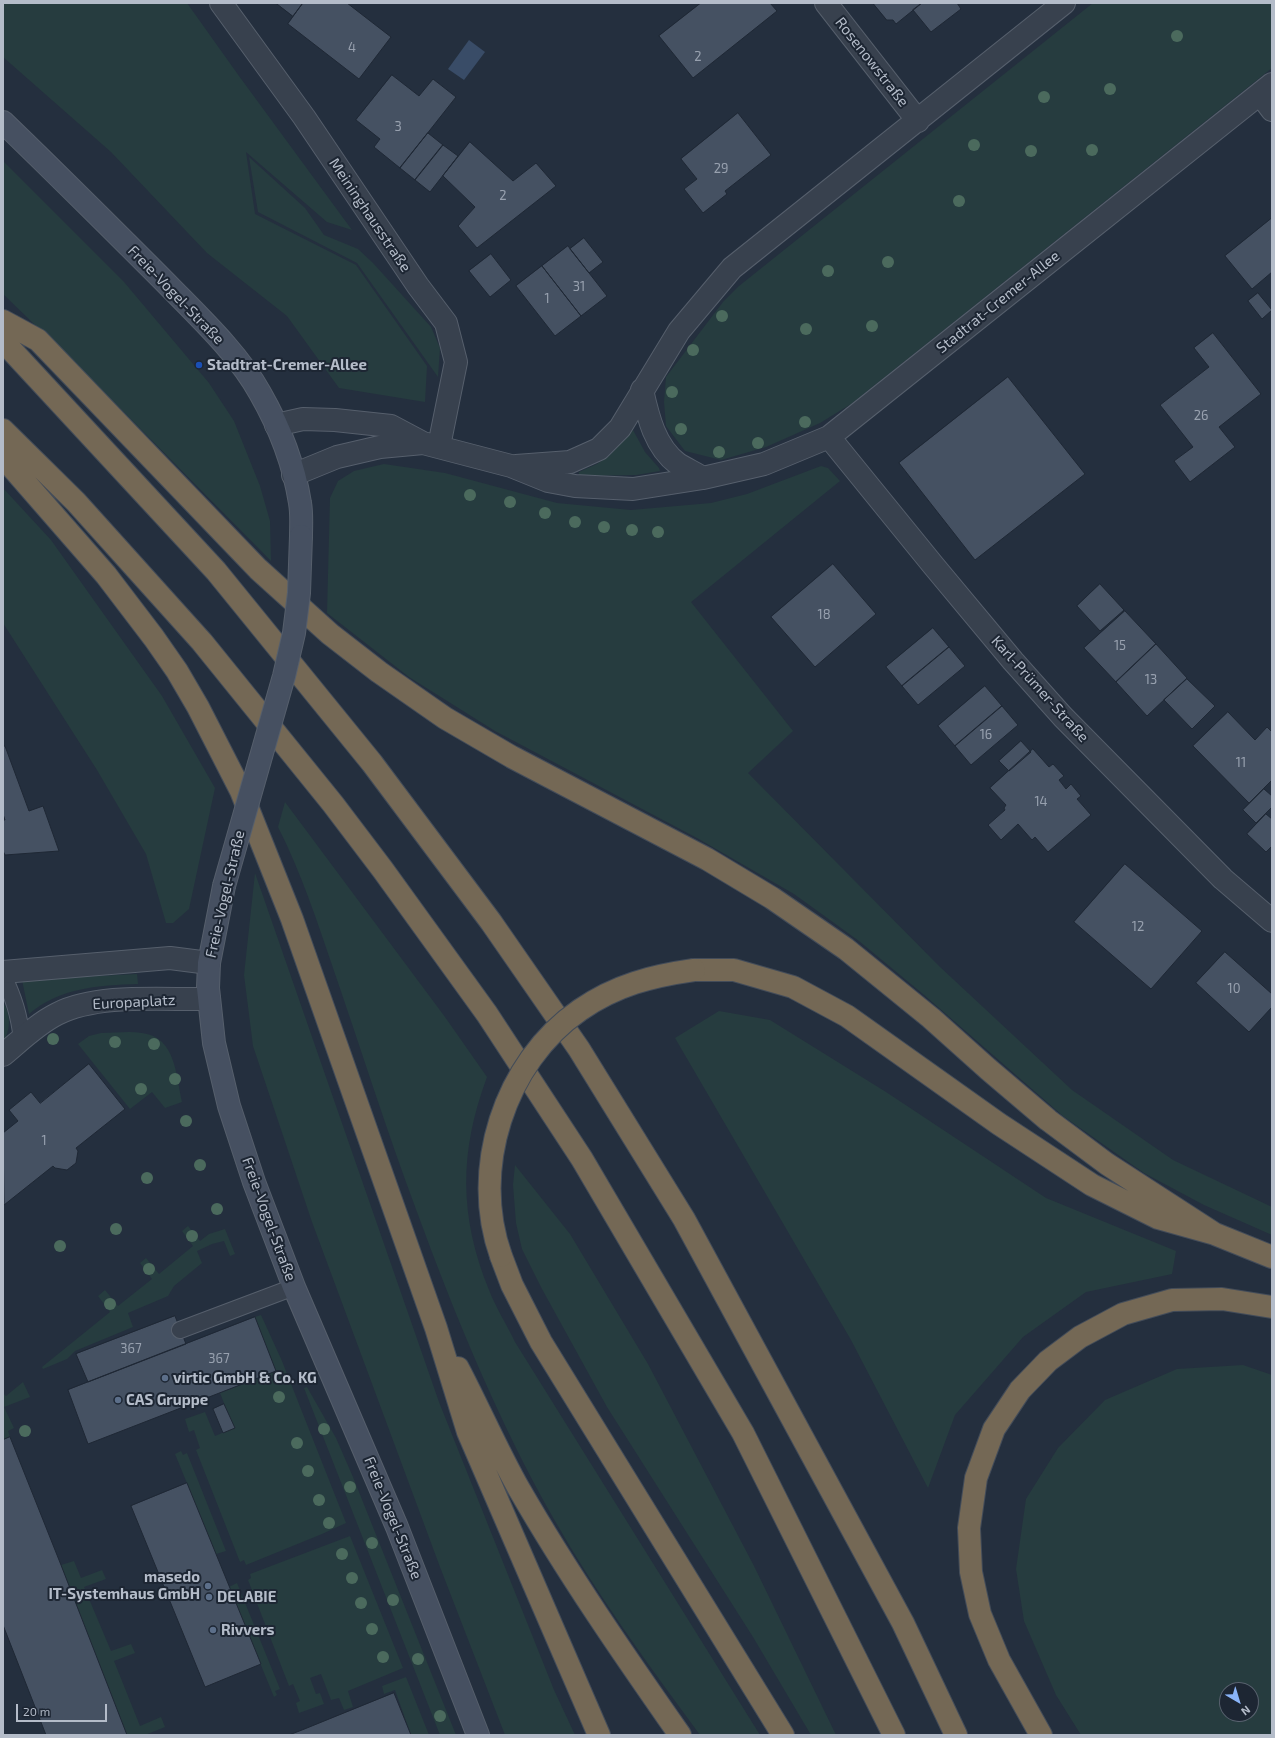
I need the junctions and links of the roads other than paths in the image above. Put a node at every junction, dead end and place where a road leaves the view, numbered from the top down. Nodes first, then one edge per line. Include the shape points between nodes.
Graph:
1 (221, 3) edge
2 (826, 3) edge
3 (1064, 3) edge
4 (1268, 96) edge
5 (918, 121) junction
6 (3, 122) edge
7 (3, 320) edge
8 (3, 341) edge
9 (642, 390) junction
10 (276, 425) junction
11 (3, 430) edge
12 (829, 437) junction
13 (431, 444) junction
14 (3, 457) edge
15 (511, 466) junction
16 (293, 475) junction
17 (703, 478) junction
18 (1272, 921) edge
19 (209, 963) junction
20 (3, 972) edge
21 (3, 975) edge
22 (209, 999) junction
23 (22, 1040) junction
24 (3, 1055) edge
25 (1215, 1234) junction
26 (1272, 1258) edge
27 (294, 1287) junction
28 (1272, 1307) edge
29 (436, 1328) junction
30 (180, 1330) dead end
31 (478, 1735) edge
32 (599, 1735) edge
33 (680, 1735) edge
34 (783, 1735) edge
35 (894, 1735) edge
36 (956, 1735) edge
37 (1040, 1735) edge

1 - 13 street, Meininghausstraße via 304,117 418,286 446,323 456,362
2 - 5 street, Rosenowstraße
3 - 5 street, Stadtrat-Cremer-Allee
4 - 12 street, Stadtrat-Cremer-Allee
5 - 9 street, Stadtrat-Cremer-Allee via 732,268 679,331
6 - 10 street, Freie-Vogel-Straße via 119,236 224,345 246,370
7 - 25 highway via 38,340 258,568 330,634 367,662 445,718 512,757 707,859 772,898 840,944 931,1018 1048,1120 1107,1164
8 - 36 highway via 216,571 343,727 428,836 579,1049 684,1219 903,1623
9 - 15 street, Stadtrat-Cremer-Allee via 620,428 599,449 570,462
9 - 17 street via 648,417 662,448 678,464
10 - 13 street, Stadtrat-Cremer-Allee via 303,419 391,426
10 - 16 street, Freie-Vogel-Straße
11 - 35 highway via 76,502 202,642 337,810 487,1014 582,1159 743,1433
12 - 17 street, Stadtrat-Cremer-Allee via 764,464
12 - 18 street, Karl-Prümer-Straße via 938,571 1063,717 1223,879
13 - 15 street, Stadtrat-Cremer-Allee
13 - 16 street, Stadtrat-Cremer-Allee via 380,447 337,457
14 - 29 highway via 106,575 154,638 198,707 241,791 290,912
15 - 17 street, Stadtrat-Cremer-Allee via 548,481 575,486 632,489
16 - 19 street, Freie-Vogel-Straße, bridge via 301,504 301,536 299,593 292,640 224,886
19 - 20 street via 170,958
19 - 22 street, Freie-Vogel-Straße
21 - 23 lane via 19,1015
22 - 23 street, Europaplatz via 125,1000 84,1004 55,1015
22 - 27 street, Freie-Vogel-Straße via 217,1064 229,1106
23 - 24 street, Europaplatz
25 - 26 highway
25 - 34 highway, bridge via 1158,1218 1092,1185 999,1124 848,1016 793,987 734,970 694,970 660,975 632,984 580,1009 540,1047 514,1086 503,1110 495,1142 490,1173 492,1222 501,1256 512,1285 541,1342
27 - 30 lane
27 - 31 street, Freie-Vogel-Straße via 391,1513
28 - 37 highway via 1222,1299 1172,1300 1123,1314 1080,1337 1048,1361 1020,1390 994,1429 976,1478 969,1528 971,1572 980,1614 999,1660
29 - 32 highway via 468,1432
29 - 33 highway via 518,1488 631,1665

